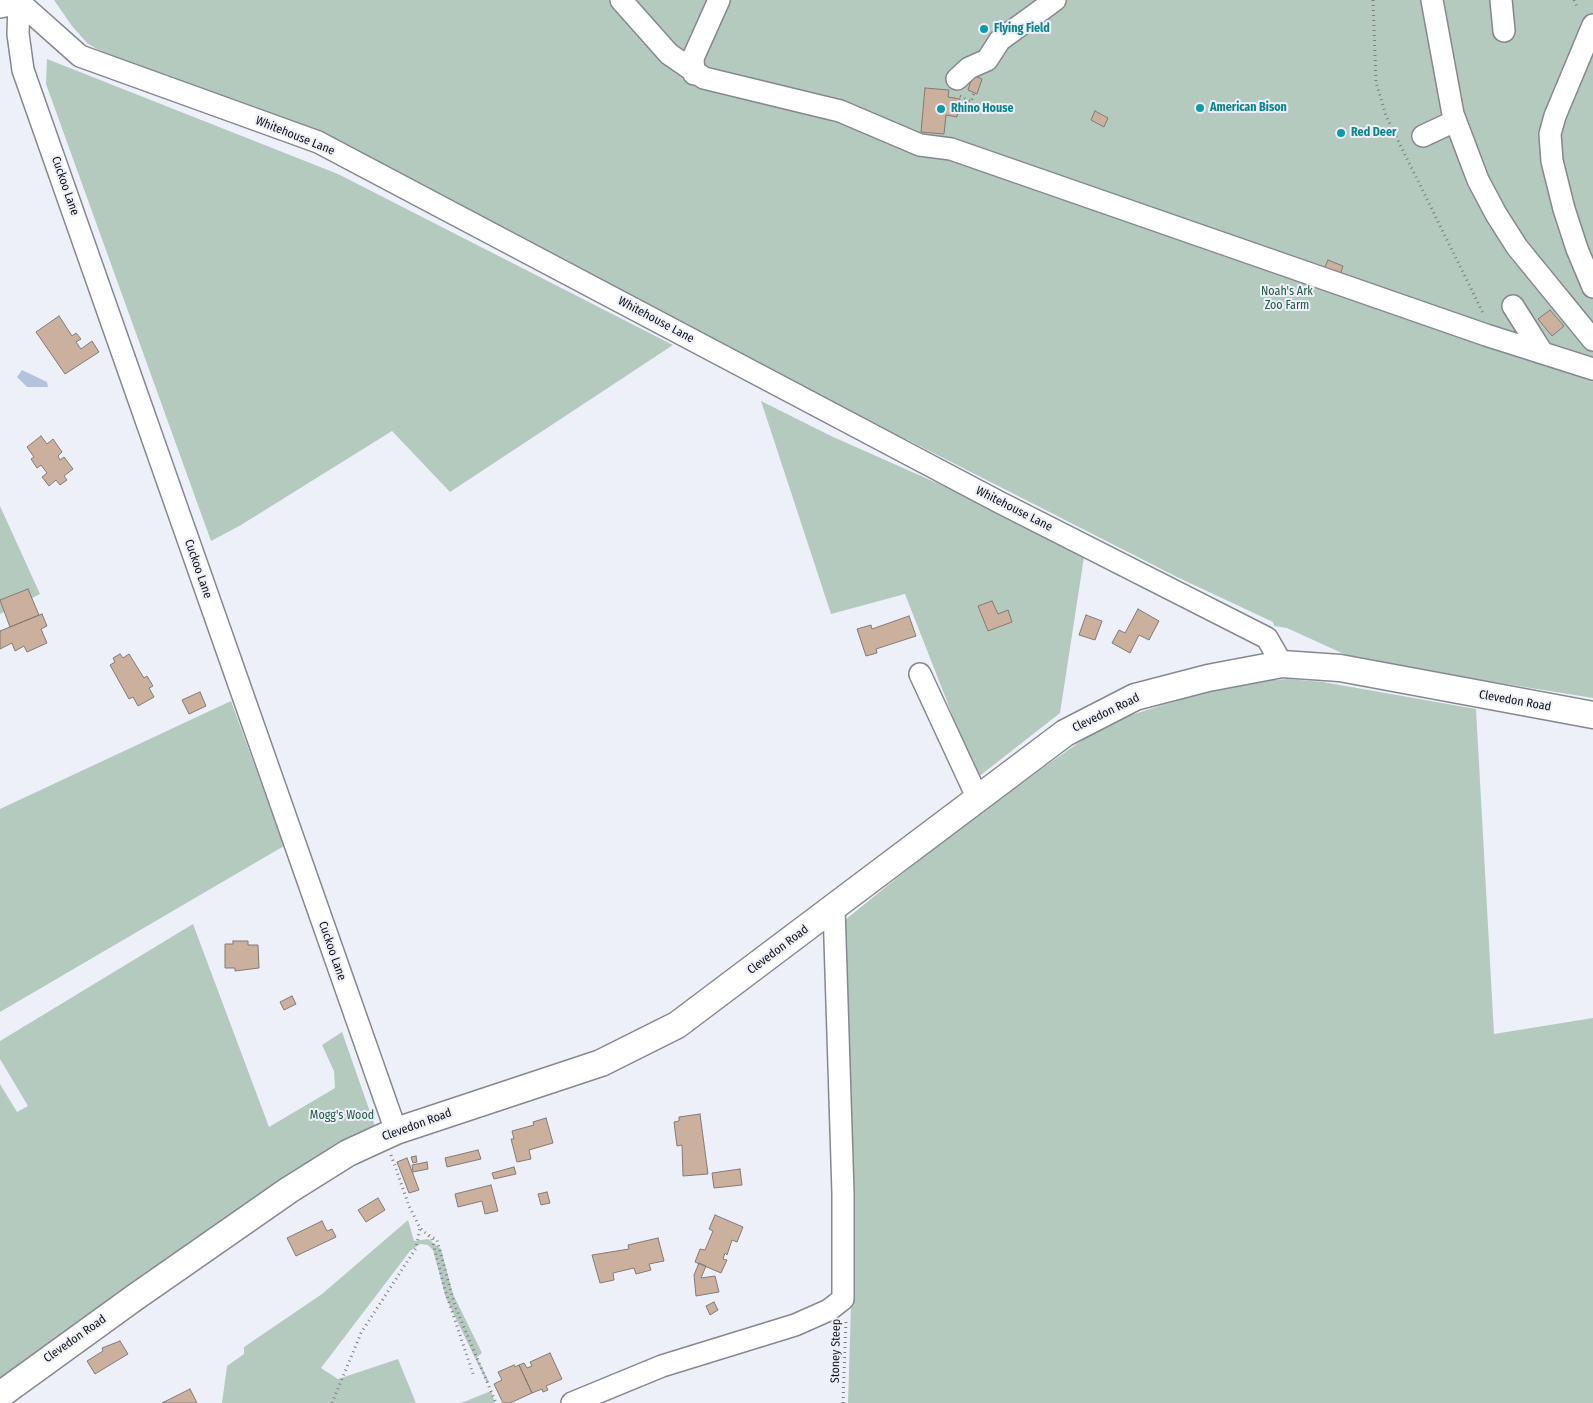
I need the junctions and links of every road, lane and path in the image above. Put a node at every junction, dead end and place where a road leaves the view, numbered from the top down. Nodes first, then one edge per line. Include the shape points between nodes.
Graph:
1 (621, 0) edge
2 (719, 0) edge
3 (1055, 0) edge
4 (1373, 0) edge
5 (1432, 0) edge
6 (1502, 0) edge
7 (1574, 0) edge
8 (12, 4) edge
9 (1577, 7) dead end
10 (1593, 25) edge
11 (1504, 31) dead end
12 (694, 74) junction
13 (957, 79) dead end
14 (974, 93) dead end
15 (967, 101) dead end
16 (1455, 120) junction
17 (1423, 136) dead end
18 (1593, 287) edge
19 (1513, 306) dead end
20 (1486, 335) junction
21 (1593, 340) edge
22 (1542, 352) junction
23 (1593, 369) edge
24 (1282, 664) junction
25 (920, 674) dead end
26 (1593, 715) edge
27 (978, 799) junction
28 (834, 908) junction
29 (396, 1131) junction
30 (396, 1174) dead end
31 (420, 1228) junction
32 (428, 1235) junction
33 (843, 1300) junction
34 (473, 1374) dead end
35 (0, 1395) edge
36 (332, 1403) edge
37 (496, 1403) edge
38 (572, 1403) edge
39 (843, 1403) edge

1 - 12 street via 669,54
2 - 12 street via 693,58
3 - 13 street via 1000,40 987,60 969,68
4 - 20 path via 1376,82 1386,116 1486,320
5 - 16 street
6 - 11 street
7 - 9 path
8 - 24 street, Whitehouse Lane via 80,56 318,142 999,502 1267,638
8 - 29 street, Cuckoo Lane via 24,70
10 - 18 street via 1550,134 1552,161 1564,209
12 - 20 street via 840,111 920,145 951,149
14 - 15 path via 971,102
16 - 17 street
16 - 21 street via 1467,156 1496,214 1542,279
19 - 22 street
20 - 22 street
22 - 23 street
24 - 26 main road, Clevedon Road via 1340,668
24 - 27 main road, Clevedon Road via 1208,678 1135,697 1065,733
25 - 27 street
27 - 28 main road, Clevedon Road
28 - 29 main road, Clevedon Road via 676,1025 602,1063
28 - 33 street
29 - 35 main road, Clevedon Road via 348,1153 289,1190
30 - 31 path
31 - 32 path
31 - 36 path via 416,1248 361,1333
32 - 34 path via 432,1239
32 - 37 path via 437,1240 455,1306
33 - 38 street via 796,1325 662,1366
33 - 39 path, Stoney Steep via 846,1316

